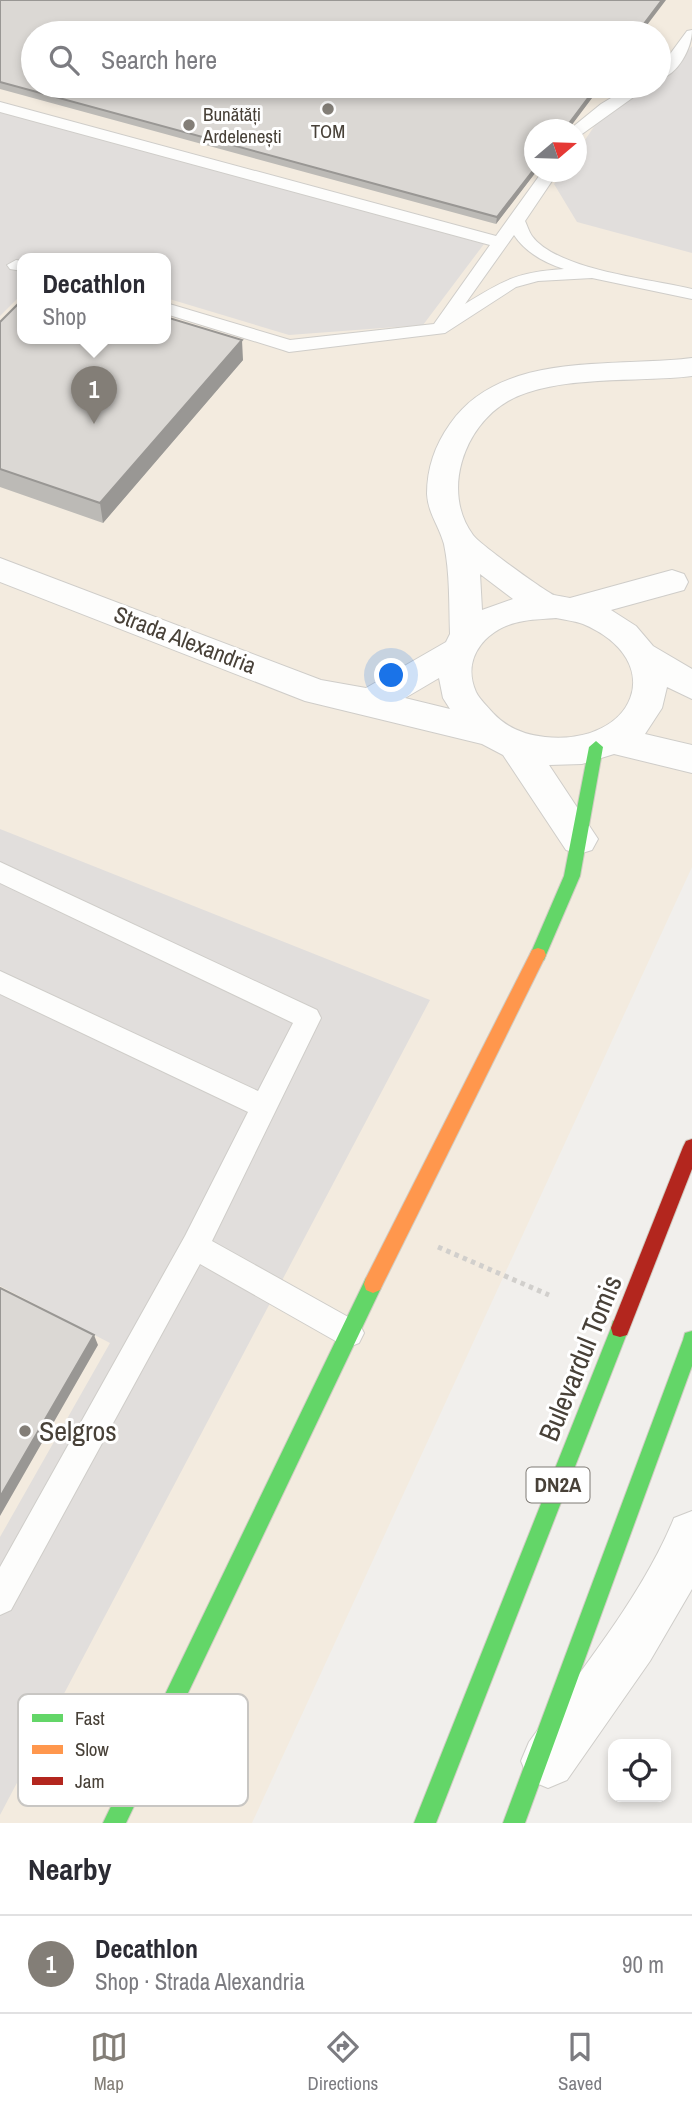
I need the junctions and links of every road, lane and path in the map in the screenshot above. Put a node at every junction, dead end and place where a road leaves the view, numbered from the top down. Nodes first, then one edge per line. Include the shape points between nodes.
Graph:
1 (692, 34) edge
2 (671, 62) edge
3 (621, 98) edge
4 (0, 107) edge
5 (587, 122) edge
6 (543, 182) edge
7 (517, 222) junction
8 (498, 242) junction
9 (591, 273) junction
10 (692, 294) edge
11 (171, 310) edge
12 (439, 329) junction
13 (692, 367) edge
14 (460, 543) junction
15 (0, 569) edge
16 (682, 574) edge
17 (558, 607) junction
18 (462, 643) junction
19 (639, 650) junction
20 (692, 686) edge
21 (372, 701) junction
22 (503, 739) junction
23 (605, 743) junction
24 (692, 760) edge
25 (579, 839) junction
26 (0, 873) edge
27 (0, 982) edge
28 (263, 1106) junction
29 (692, 1147) edge
30 (431, 1244) dead end
31 (195, 1246) junction
32 (549, 1295) dead end
33 (349, 1333) junction
34 (692, 1340) edge
35 (692, 1536) edge
36 (0, 1599) edge
37 (176, 1694) edge
38 (122, 1806) edge
39 (519, 1808) edge
40 (114, 1823) edge
41 (425, 1823) edge

1 - 2 lane
3 - 5 lane
4 - 8 lane
6 - 7 lane
7 - 8 lane
7 - 9 lane via 525,239 545,254
8 - 12 lane
9 - 10 lane
9 - 12 lane via 538,276 510,283
11 - 12 lane via 289,346
13 - 14 street via 662,373 546,377 501,393 463,421 444,472 444,508
14 - 17 street
14 - 18 street
15 - 21 street, Strada Alexandria via 317,692
16 - 17 street
16 - 19 street
17 - 18 street via 515,609 496,616
17 - 19 street via 597,617 618,629
18 - 21 street
18 - 22 street via 452,672 457,694 470,715
19 - 20 street
19 - 23 street via 650,681 645,708 638,720
21 - 22 street, Strada Alexandria
22 - 23 street via 543,751 570,752
22 - 25 street
23 - 24 street
23 - 25 street
25 - 33 street via 572,876 552,927
26 - 28 lane via 309,1018
27 - 28 lane
28 - 31 lane
29 - 41 street, Bulevardul Tomis / DN2A
30 - 32 path
31 - 33 lane
31 - 36 lane
33 - 37 street
34 - 39 street
35 - 39 street via 632,1643
38 - 40 street

